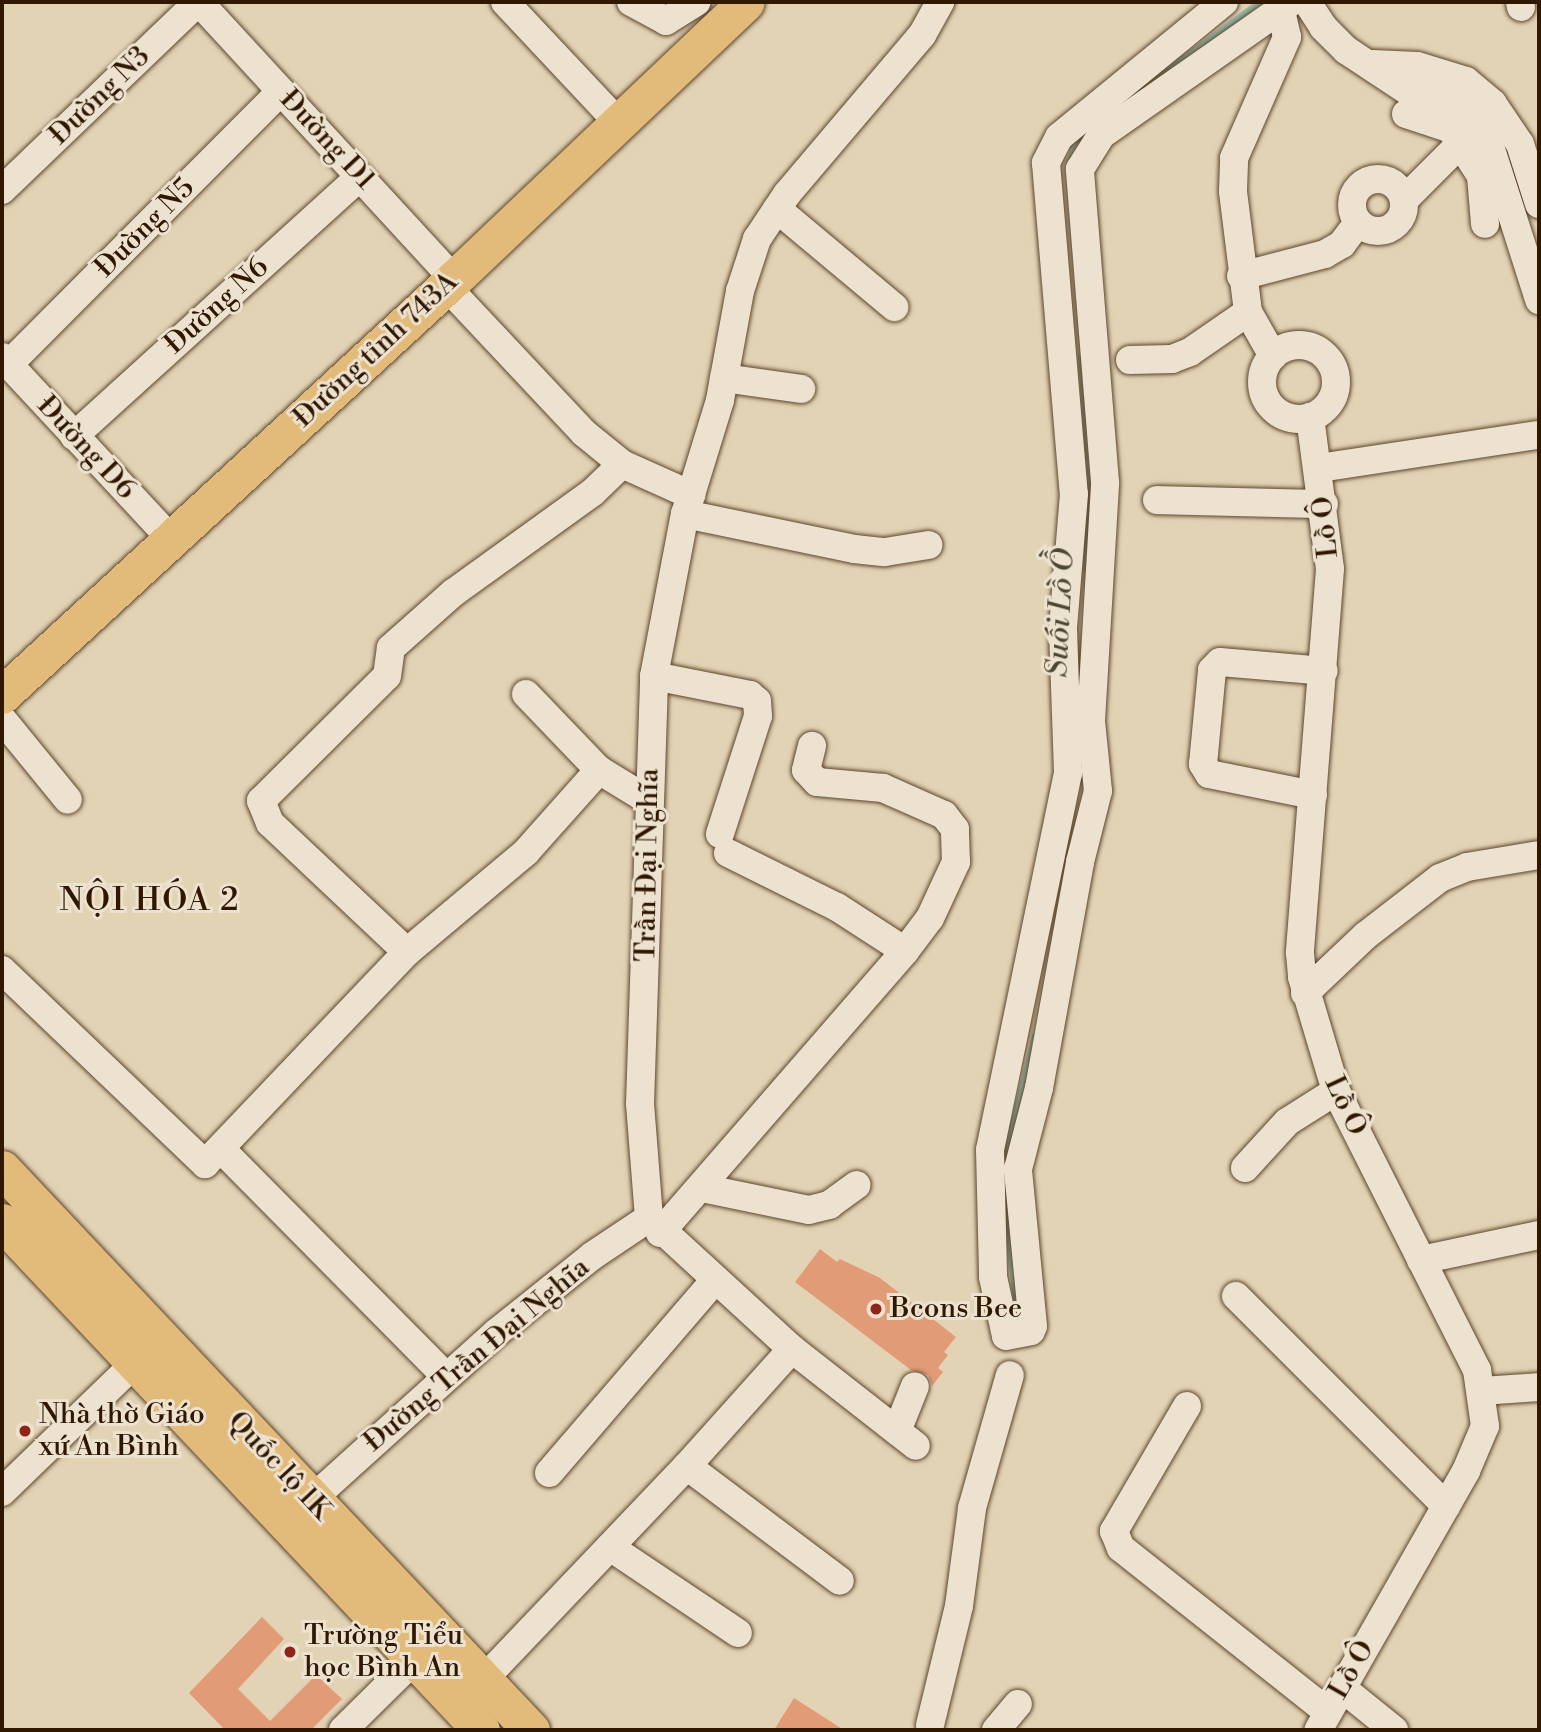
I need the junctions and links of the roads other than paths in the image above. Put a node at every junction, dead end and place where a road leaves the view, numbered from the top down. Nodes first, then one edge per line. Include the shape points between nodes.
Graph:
1 (199, 2) edge
2 (505, 2) edge
3 (631, 2) edge
4 (697, 2) edge
5 (746, 2) edge
6 (940, 2) edge
7 (1224, 2) edge
8 (1290, 3) edge
9 (1373, 64) junction
10 (281, 92) junction
11 (1406, 114) dead end
12 (616, 120) junction
13 (1456, 136) junction
14 (360, 177) junction
15 (2, 190) edge
16 (1400, 193) junction
17 (1539, 204) edge
18 (777, 209) junction
19 (1358, 223) junction
20 (1486, 223) dead end
21 (1241, 276) junction
22 (450, 282) junction
23 (1539, 300) edge
24 (894, 307) dead end
25 (1248, 312) junction
26 (1273, 356) junction
27 (5, 360) edge
28 (1130, 360) dead end
29 (724, 378) junction
30 (801, 389) dead end
31 (1310, 417) junction
32 (1537, 435) dead end
33 (74, 436) junction
34 (621, 464) junction
35 (1319, 468) junction
36 (1157, 500) dead end
37 (688, 504) junction
38 (1324, 505) junction
39 (171, 539) junction
40 (928, 545) dead end
41 (1324, 671) junction
42 (654, 676) junction
43 (526, 694) dead end
44 (2, 695) edge
45 (2, 719) edge
46 (811, 746) dead end
47 (598, 770) junction
48 (1313, 795) junction
49 (68, 800) dead end
50 (648, 800) junction
51 (1539, 855) edge
52 (1052, 936) junction
53 (905, 951) junction
54 (407, 952) junction
55 (2, 970) edge
56 (1305, 993) junction
57 (1336, 1091) junction
58 (213, 1156) junction
59 (1245, 1168) dead end
60 (2, 1169) edge
61 (857, 1185) dead end
62 (702, 1188) junction
63 (2, 1222) edge
64 (654, 1225) junction
65 (1539, 1235) edge
66 (1421, 1260) junction
67 (713, 1282) junction
68 (1236, 1296) dead end
69 (160, 1338) junction
70 (792, 1349) junction
71 (134, 1364) junction
72 (445, 1375) junction
73 (1010, 1375) dead end
74 (915, 1386) dead end
75 (1539, 1387) edge
76 (1481, 1391) junction
77 (1187, 1406) dead end
78 (687, 1466) junction
79 (550, 1473) dead end
80 (2, 1492) edge
81 (311, 1500) junction
82 (1446, 1506) junction
83 (610, 1547) junction
84 (841, 1581) dead end
85 (737, 1633) dead end
86 (413, 1661) junction
87 (483, 1680) junction
88 (1342, 1688) junction
89 (1018, 1704) dead end
90 (1323, 1721) edge
91 (929, 1728) edge
92 (343, 1730) edge
93 (481, 1730) edge
94 (531, 1730) edge
95 (996, 1730) edge
96 (1394, 1730) edge

1 - 10 street, Đường D1
1 - 15 street, Đường N3
2 - 12 street
3 - 4 street via 666,21
5 - 12 main road, Đường tỉnh 743A
6 - 18 street, Trần Đại Nghĩa via 922,35
7 - 52 street via 1059,137 1046,163 1074,494 1063,629 1068,773
8 - 9 street via 1346,50
8 - 21 street via 1287,37 1234,158
8 - 52 street via 1101,135 1080,169 1105,482 1091,721 1098,791 1080,862
9 - 17 street via 1417,66 1466,81 1493,104 1520,144
9 - 23 street via 1408,91 1456,105 1475,119 1490,146
10 - 14 street, Đường D1
10 - 27 street, Đường N5
11 - 13 street
12 - 22 main road, Đường tỉnh 743A
13 - 16 street
13 - 20 street via 1480,176
14 - 22 street, Đường D1
14 - 33 street, Đường N6
16 - 19 street via 1403,213 1383,231
16 - 19 street via 1373,179 1360,185 1352,210
18 - 24 street
18 - 29 street, Trần Đại Nghĩa via 757,239 740,291
19 - 21 street via 1342,244 1325,254
21 - 25 street
22 - 34 street via 555,405
22 - 39 main road, Đường tỉnh 743A
25 - 26 street
25 - 28 street via 1190,352 1172,359
26 - 31 street via 1262,382 1269,405 1290,418
26 - 31 street via 1302,345 1313,347 1331,364 1336,388 1332,399
27 - 33 street, Đường D6
29 - 30 street
29 - 37 street, Trần Đại Nghĩa
31 - 35 street, Lồ Ô
32 - 35 street
33 - 39 street, Đường D6
34 - 37 street
34 - 54 street via 593,492 463,586 391,649 387,677 261,801 270,823
35 - 38 street, Lồ Ô
36 - 38 street
37 - 40 street via 854,549 884,552
37 - 42 street, Trần Đại Nghĩa
38 - 41 street, Lồ Ô via 1330,569
39 - 44 main road, Đường tỉnh 743A
41 - 48 street, Lồ Ô
41 - 48 street via 1220,662 1212,670 1203,764 1209,774
42 - 50 street, Trần Đại Nghĩa
42 - 53 street via 750,695 757,701 758,716 724,844
43 - 47 street
45 - 49 street
46 - 53 street, Đường Trần Đại Nghĩa via 806,770 817,782 883,788 944,815 955,829 956,862 948,885
47 - 50 street
47 - 54 street via 526,852
48 - 56 street, Lồ Ô via 1300,953
50 - 64 street, Trần Đại Nghĩa via 640,1104
51 - 56 street via 1467,867 1440,878 1365,936
52 - 52 street via 1018,1169 1033,1326 1031,1331 1006,1336 993,1277 990,1150
53 - 62 street, Đường Trần Đại Nghĩa
54 - 58 street
55 - 58 street
56 - 57 street, Lồ Ô
57 - 59 street via 1287,1122
57 - 66 street, Lồ Ô
58 - 72 street
60 - 69 main road, Quốc lộ 1K
61 - 62 street via 829,1205 809,1210
62 - 64 street, Đường Trần Đại Nghĩa
63 - 71 main road, Quốc lộ 1K
64 - 67 street
64 - 72 street, Đường Trần Đại Nghĩa via 554,1285
65 - 66 street
66 - 76 street, Lồ Ô via 1477,1370
67 - 70 street
67 - 79 street
68 - 82 street
69 - 71 main road
69 - 81 main road, Quốc lộ 1K
70 - 74 street via 906,1438
70 - 78 street
71 - 80 street
71 - 86 main road, Quốc lộ 1K
72 - 81 street, Đường Trần Đại Nghĩa
73 - 91 street via 972,1508 959,1606
75 - 76 street
76 - 82 street, Lồ Ô via 1485,1426
77 - 90 street via 1114,1531 1121,1548
78 - 83 street
78 - 84 street
81 - 87 main road, Quốc lộ 1K
82 - 88 street, Lồ Ô
83 - 85 street
83 - 87 street
86 - 92 street
86 - 93 main road, Quốc lộ 1K
87 - 94 main road, Quốc lộ 1K
88 - 90 street, Lồ Ô
88 - 96 street
89 - 95 street

